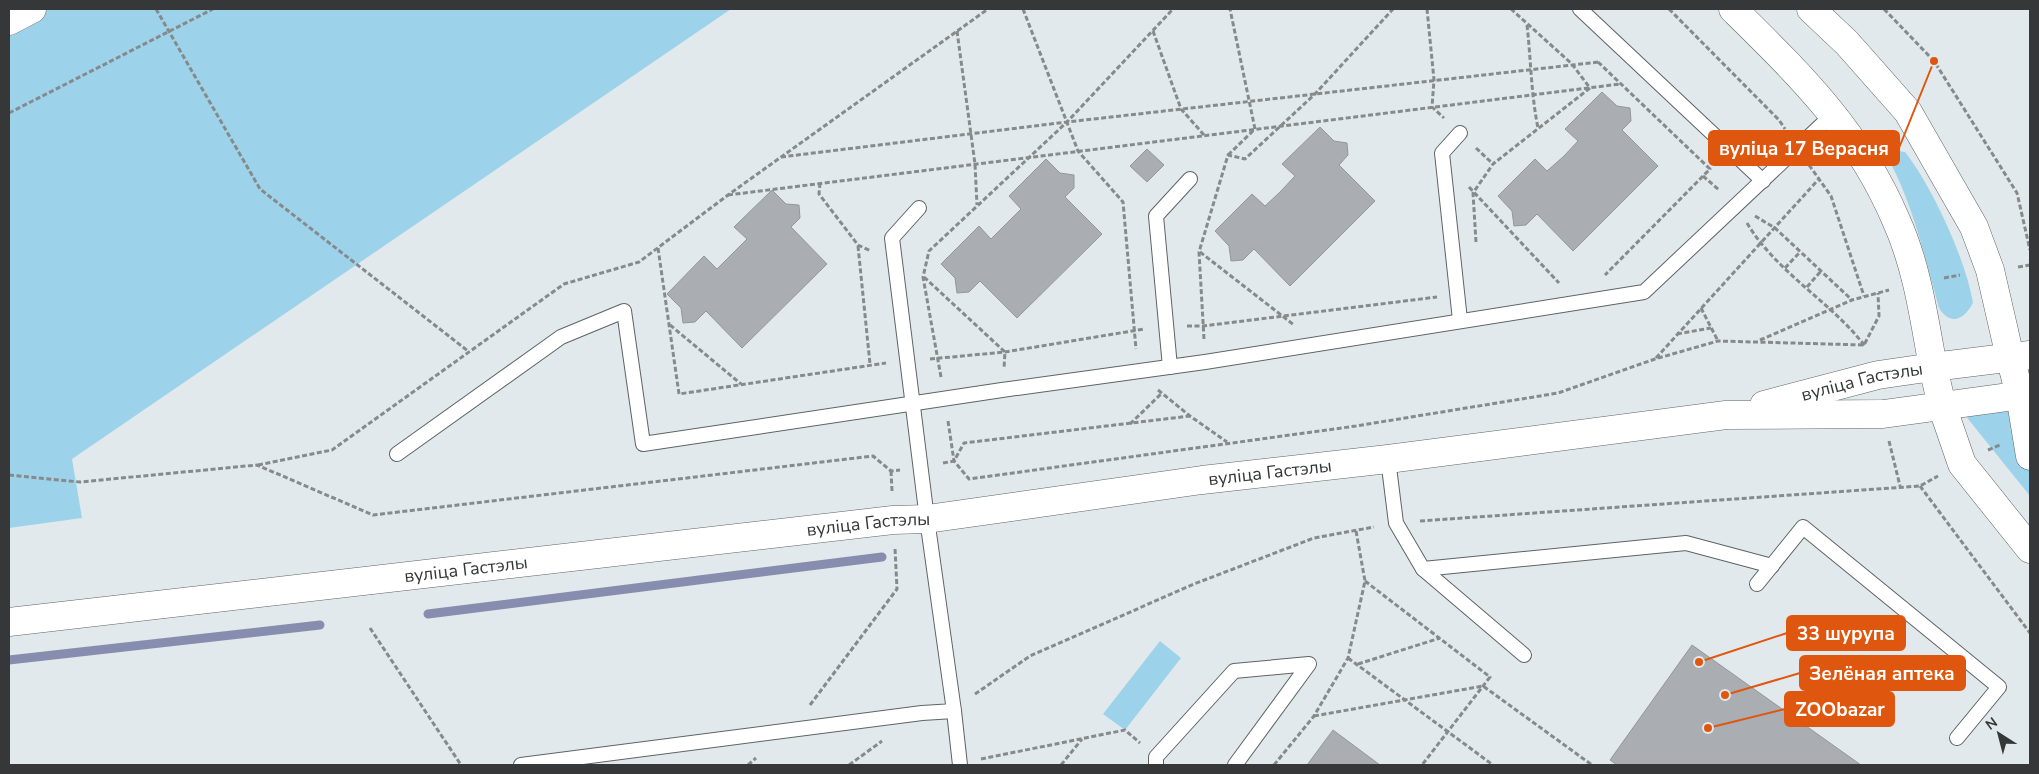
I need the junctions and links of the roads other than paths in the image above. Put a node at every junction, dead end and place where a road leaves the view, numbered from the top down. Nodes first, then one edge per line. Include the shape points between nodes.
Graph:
1 (32, 9) edge
2 (1580, 9) edge
3 (1733, 9) edge
4 (1811, 9) edge
5 (9, 21) edge
6 (1833, 114) junction
7 (1460, 133) road end
8 (1190, 179) dead end
9 (1763, 181) junction
10 (919, 208) dead end
11 (1460, 320) junction
12 (2020, 356) edge
13 (1170, 367) junction
14 (1933, 367) junction
15 (2025, 395) edge
16 (913, 403) junction
17 (1942, 406) junction
18 (1726, 415) junction
19 (2029, 447) edge
20 (396, 454) dead end
21 (1388, 459) junction
22 (927, 519) junction
23 (2030, 549) edge
24 (1772, 566) junction
25 (1423, 569) junction
26 (1757, 584) dead end
27 (9, 622) edge
28 (1524, 655) dead end
29 (954, 711) junction
30 (1957, 738) dead end
31 (959, 762) edge
32 (521, 765) edge
33 (1156, 765) edge
34 (1235, 765) edge

1 - 5 street
2 - 9 lane
3 - 6 street via 1800,75
4 - 12 street via 1908,112 1974,227
6 - 9 lane
6 - 14 street via 1862,152 1897,221 1917,283
7 - 11 lane via 1442,153
8 - 13 lane via 1156,216
9 - 11 lane via 1644,292
10 - 16 lane via 892,238
11 - 13 lane
12 - 14 street, вуліца Гастэлы
12 - 15 street
13 - 16 lane
14 - 17 street
14 - 18 street, вуліца Гастэлы via 1878,375
15 - 17 street, вуліца Гастэлы
15 - 19 street
16 - 20 lane via 642,444 624,312 561,337
16 - 22 lane
17 - 18 street, вуліца Гастэлы via 1883,414
17 - 23 street via 1962,464
18 - 21 street, вуліца Гастэлы
21 - 22 street, вуліца Гастэлы via 1202,480
21 - 25 lane via 1396,523
22 - 27 street, вуліца Гастэлы via 893,520
22 - 29 lane
24 - 25 lane via 1686,543
24 - 26 lane
24 - 30 lane via 1803,527 1999,688
25 - 28 lane
29 - 31 lane
29 - 32 lane via 922,712
33 - 34 lane via 1156,757 1234,671 1310,664

